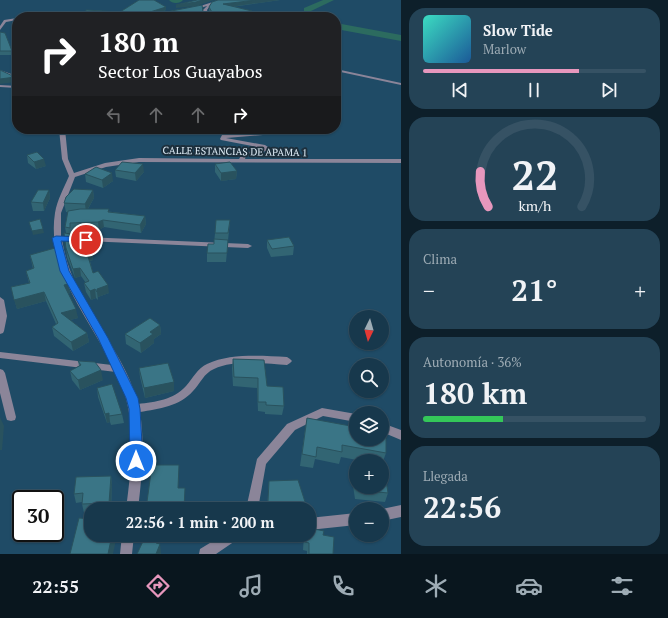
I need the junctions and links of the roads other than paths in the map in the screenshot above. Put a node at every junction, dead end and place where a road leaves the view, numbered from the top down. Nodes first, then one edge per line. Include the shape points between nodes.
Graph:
1 (222, 0) edge
2 (210, 4) junction
3 (185, 10) edge
4 (206, 12) edge
5 (12, 20) edge
6 (0, 29) edge
7 (0, 71) edge
8 (341, 71) edge
9 (12, 76) edge
10 (401, 84) edge
11 (0, 86) edge
12 (12, 87) edge
13 (62, 134) edge
14 (250, 134) edge
15 (241, 160) junction
16 (400, 162) edge
17 (72, 176) junction
18 (56, 238) junction
19 (248, 246) dead end
20 (0, 300) edge
21 (0, 331) edge
22 (0, 355) edge
23 (287, 361) dead end
24 (119, 369) junction
25 (0, 373) edge
26 (134, 409) junction
27 (349, 417) edge
28 (11, 418) dead end
29 (389, 430) edge
30 (401, 435) edge
31 (133, 502) edge
32 (253, 502) edge
33 (401, 511) edge
34 (389, 514) edge
35 (349, 520) edge
36 (316, 523) edge
37 (127, 542) edge
38 (223, 542) edge
39 (126, 554) edge
40 (204, 554) edge

1 - 2 street
2 - 3 street
2 - 4 street
5 - 6 street via 5,21
7 - 9 street
8 - 10 street
11 - 12 street
13 - 17 street via 64,159
14 - 15 street via 224,136 223,139 229,141 265,147 264,150 244,155
15 - 16 street, CALLE ESTANCIAS DE APAMA 1
15 - 17 street, CALLE ESTANCIAS DE APAMA 1 via 139,160 105,165
17 - 18 street via 58,213
18 - 19 street
18 - 24 street via 64,271
20 - 21 street via 3,324
22 - 24 street
23 - 26 street via 225,362 211,366 186,392 174,400
24 - 26 street
25 - 28 street
26 - 31 street via 137,450
27 - 32 street via 322,412 291,427 261,462
29 - 30 street
33 - 34 street
35 - 36 street
37 - 39 street
38 - 40 street

